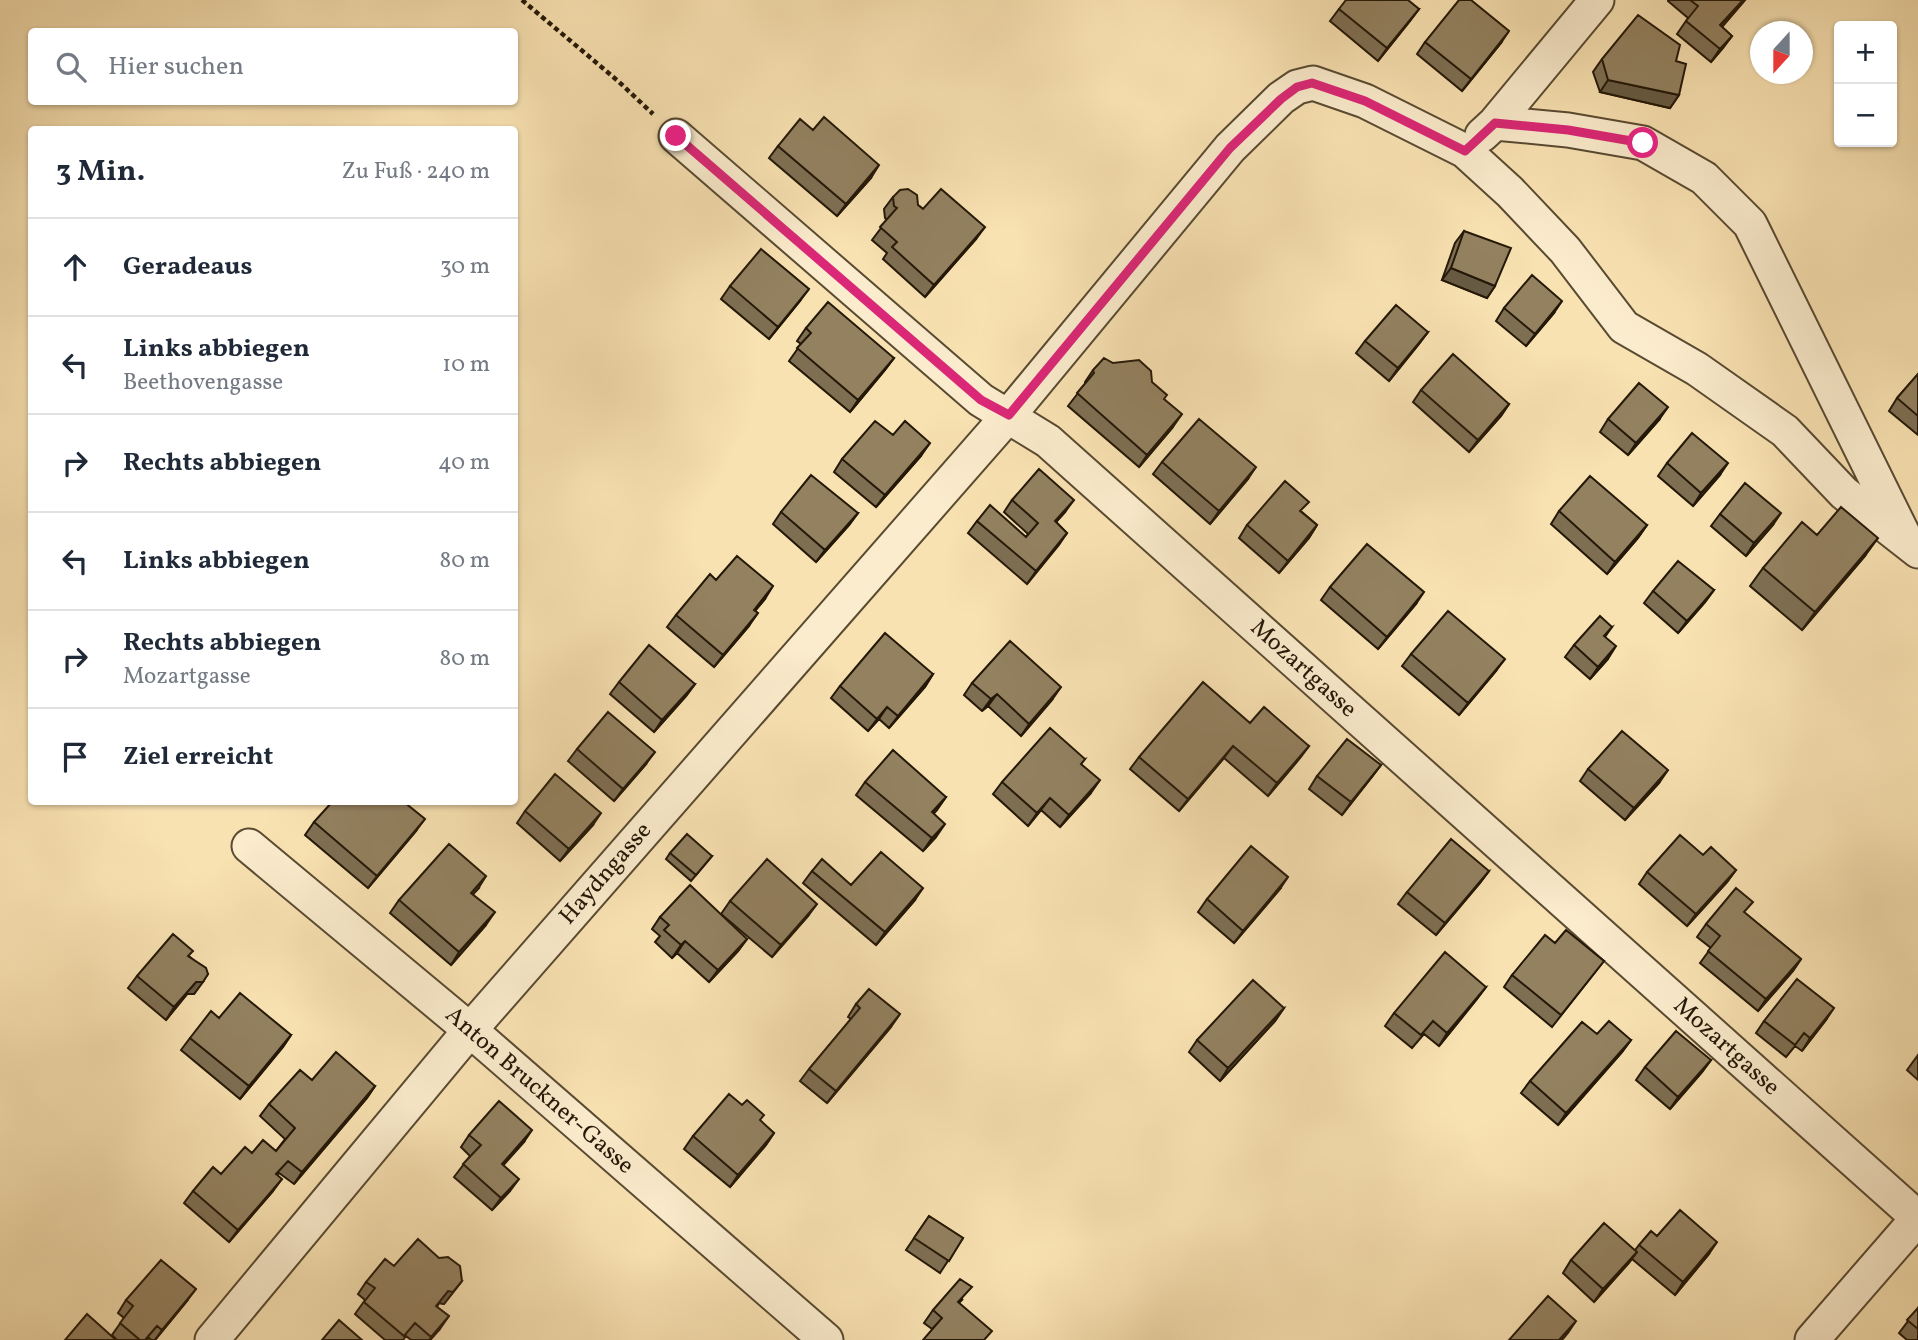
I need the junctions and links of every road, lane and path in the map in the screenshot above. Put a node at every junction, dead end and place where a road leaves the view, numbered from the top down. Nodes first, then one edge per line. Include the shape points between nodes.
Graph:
1 (522, 0) edge
2 (1597, 0) edge
3 (1495, 123) junction
4 (676, 136) joint
5 (1465, 151) junction
6 (1009, 415) junction
7 (1914, 540) edge
8 (249, 846) dead end
9 (470, 1030) junction
10 (1918, 1218) edge
11 (212, 1340) edge
12 (826, 1340) edge
13 (1812, 1340) edge

1 - 4 path
2 - 3 street
3 - 5 street
3 - 7 street via 1643,143 1704,178 1732,205 1750,224
4 - 6 street, Mozartgasse via 981,400
5 - 6 street, Haydngasse via 1365,101 1312,83 1297,87 1230,148
5 - 7 street, Haydngasse via 1565,250 1624,327 1697,369 1785,431 1844,493
6 - 9 street, Haydngasse
6 - 10 street, Mozartgasse via 1048,441
8 - 9 street, Anton Bruckner-Gasse
9 - 11 street, Haydngasse
9 - 12 street, Anton Bruckner-Gasse
10 - 13 street

